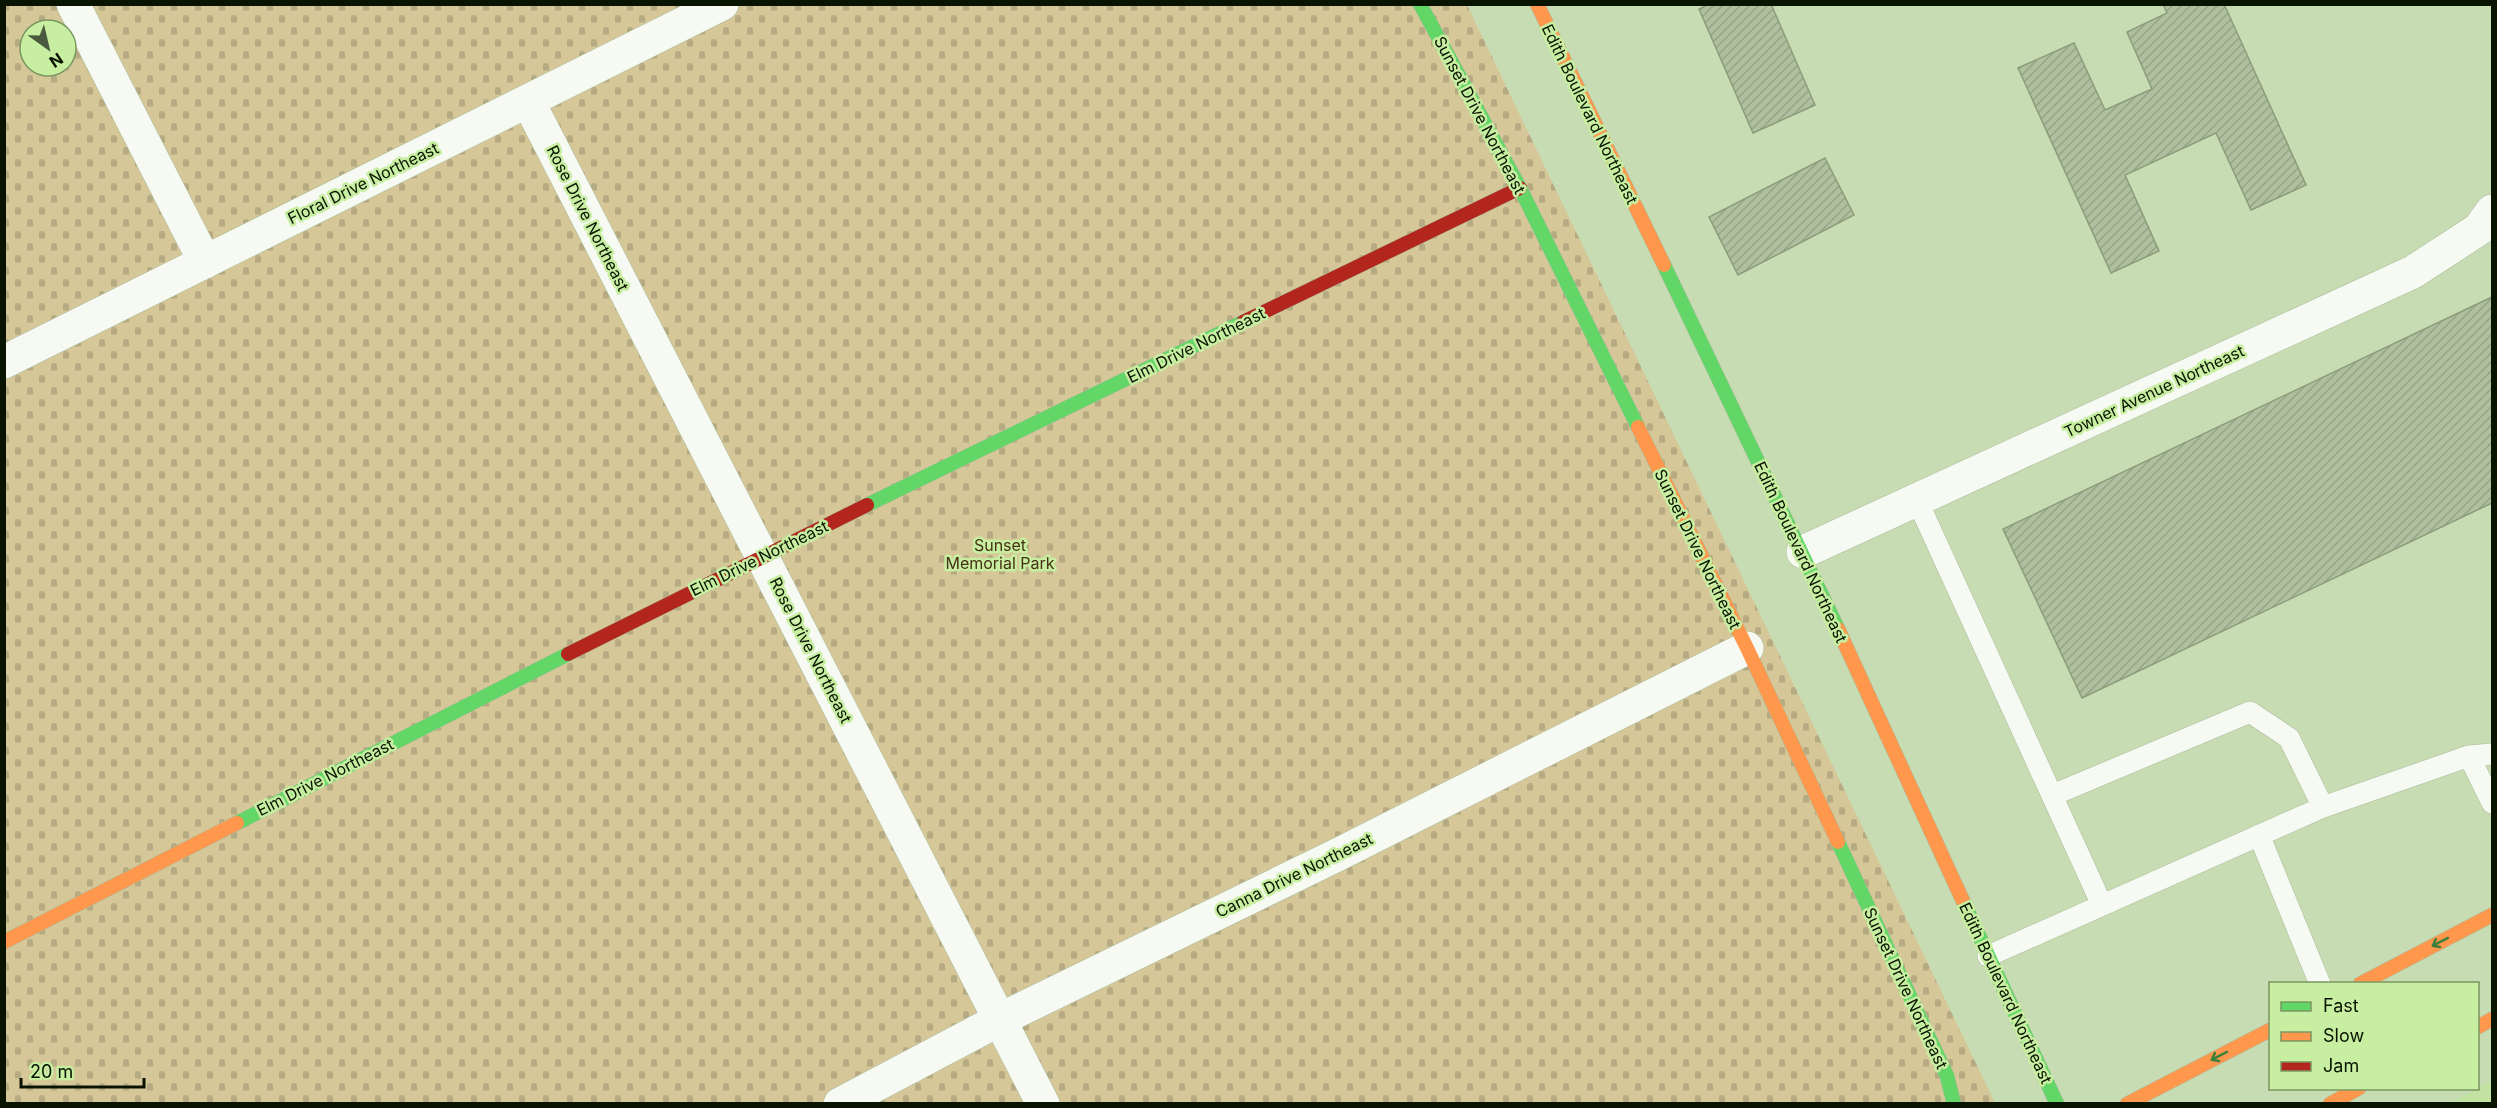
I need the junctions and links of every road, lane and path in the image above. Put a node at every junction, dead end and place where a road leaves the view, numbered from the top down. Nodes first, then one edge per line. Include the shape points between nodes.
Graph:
1 (73, 4) edge
2 (722, 4) edge
3 (1420, 4) edge
4 (1537, 4) edge
5 (528, 101) junction
6 (1520, 188) junction
7 (2493, 211) edge
8 (205, 262) junction
9 (4, 362) edge
10 (1917, 500) junction
11 (1803, 552) junction
12 (763, 555) junction
13 (1747, 648) junction
14 (2493, 754) edge
15 (2469, 756) junction
16 (2053, 795) junction
17 (2493, 803) edge
18 (2323, 807) junction
19 (2259, 835) junction
20 (2102, 905) junction
21 (2493, 915) edge
22 (4, 942) edge
23 (1988, 956) junction
24 (2319, 982) edge
25 (2364, 982) edge
26 (999, 1020) junction
27 (2493, 1020) edge
28 (2479, 1027) edge
29 (2269, 1031) edge
30 (2357, 1090) edge
31 (840, 1104) edge
32 (1043, 1104) edge
33 (1954, 1104) edge
34 (2057, 1104) edge
35 (2127, 1104) edge
36 (2330, 1104) edge

1 - 8 street
2 - 5 street, Floral Drive Northeast
3 - 6 street, Sunset Drive Northeast
4 - 11 street, Edith Boulevard Northeast
5 - 8 street, Floral Drive Northeast
5 - 12 street, Rose Drive Northeast
6 - 12 street, Elm Drive Northeast
6 - 13 street, Sunset Drive Northeast
7 - 10 street, Towner Avenue Northeast via 2479,230 2414,272
8 - 9 street, Floral Drive Northeast
10 - 11 street, Towner Avenue Northeast
10 - 16 lane
11 - 23 street, Edith Boulevard Northeast
12 - 22 street, Elm Drive Northeast
12 - 26 street, Rose Drive Northeast
13 - 26 street, Canna Drive Northeast
13 - 33 street, Sunset Drive Northeast via 1947,1076
14 - 15 lane
15 - 17 lane
15 - 18 lane
16 - 18 lane via 2250,712 2289,738
16 - 20 lane
18 - 19 lane
19 - 20 lane
19 - 24 lane
20 - 23 lane
21 -> 25 street
23 - 34 street, Edith Boulevard Northeast
26 - 31 street, Canna Drive Northeast
26 - 32 street, Rose Drive Northeast
27 - 28 street
29 -> 35 street
30 - 36 street

